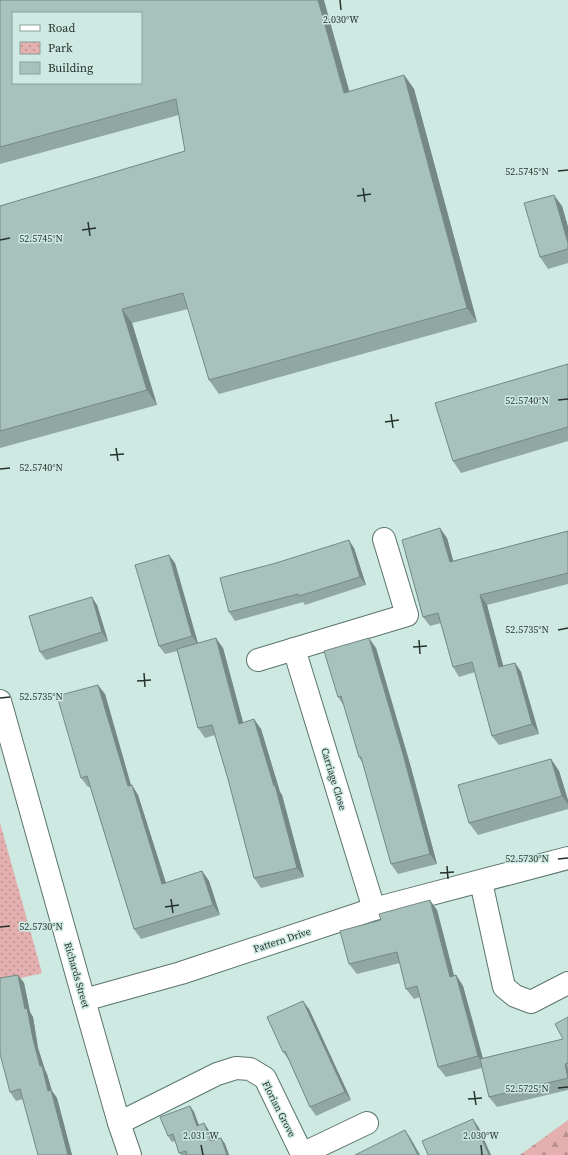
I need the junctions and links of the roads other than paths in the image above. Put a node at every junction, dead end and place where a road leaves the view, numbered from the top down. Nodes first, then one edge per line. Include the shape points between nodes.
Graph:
1 (384, 539) dead end
2 (294, 649) junction
3 (258, 660) dead end
4 (0, 701) edge
5 (568, 858) edge
6 (481, 882) junction
7 (374, 910) junction
8 (568, 983) edge
9 (84, 1000) junction
10 (119, 1123) junction
11 (367, 1123) dead end
12 (130, 1155) edge

1 - 2 street via 407,615
2 - 3 street
2 - 7 street, Carriage Close
4 - 9 street, Richards Street
5 - 6 street, Pattern Drive
6 - 7 street, Pattern Drive
6 - 8 street via 504,987 514,996 531,1002
7 - 9 street, Pattern Drive via 181,973
9 - 10 street, Richards Street
10 - 11 street, Florian Grove via 217,1074 236,1068 250,1069 264,1078 302,1154
10 - 12 street, Richards Street

